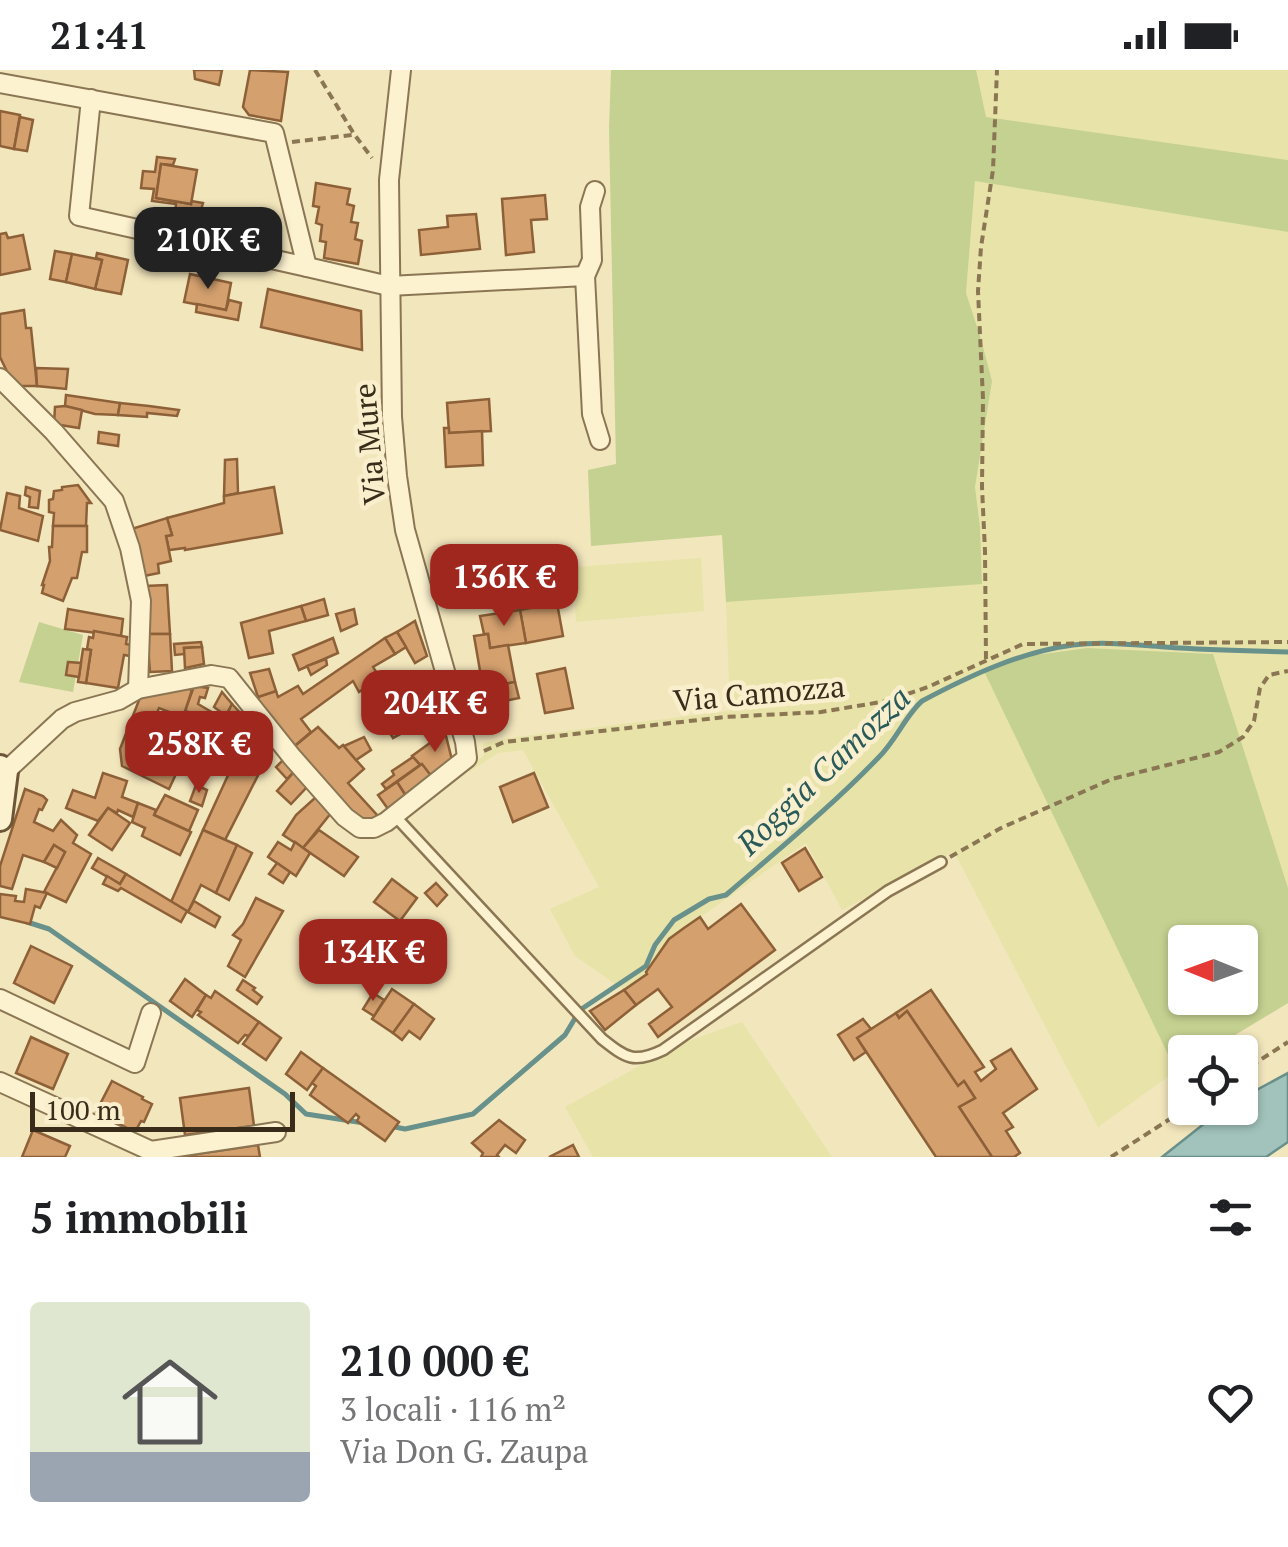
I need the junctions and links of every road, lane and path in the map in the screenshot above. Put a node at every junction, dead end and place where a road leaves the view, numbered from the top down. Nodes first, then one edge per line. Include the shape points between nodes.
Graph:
1 (315, 70) edge
2 (402, 70) edge
3 (997, 70) edge
4 (0, 83) edge
5 (92, 99) junction
6 (354, 134) junction
7 (278, 145) junction
8 (390, 180) junction
9 (594, 190) dead end
10 (307, 267) junction
11 (586, 276) junction
12 (389, 286) junction
13 (0, 378) edge
14 (600, 440) dead end
15 (1288, 642) edge
16 (986, 661) junction
17 (1288, 671) edge
18 (138, 689) junction
19 (466, 758) junction
20 (3, 769) edge
21 (394, 816) junction
22 (0, 819) edge
23 (941, 862) joint
24 (0, 999) edge
25 (151, 1013) dead end
26 (1288, 1042) edge
27 (1258, 1062) edge
28 (0, 1082) edge
29 (1168, 1120) edge
30 (276, 1132) dead end
31 (1111, 1157) edge

1 - 6 path
2 - 8 street, Via Mure
3 - 16 path via 978,290
4 - 5 street
5 - 7 street via 274,133
5 - 10 street via 79,216
6 - 7 path
6 - 8 path
7 - 10 street
8 - 12 street, Via Mure
9 - 11 street
10 - 12 street
11 - 12 street
11 - 14 street via 592,414
12 - 19 street, Via Mure via 392,417 404,530
13 - 18 street via 114,501 141,601
15 - 16 path, Via Camozza via 1024,644
16 - 19 path, Via Camozza via 887,702 504,742
17 - 23 path via 1268,675 1254,720 1220,752 1112,780
18 - 20 street via 62,718
18 - 21 street via 211,675 229,678 344,817 374,828
19 - 21 street
20 - 22 street
21 - 23 lane via 624,1057 664,1050
24 - 25 street via 135,1063
26 - 27 path
28 - 30 street via 151,1150
29 - 31 path

